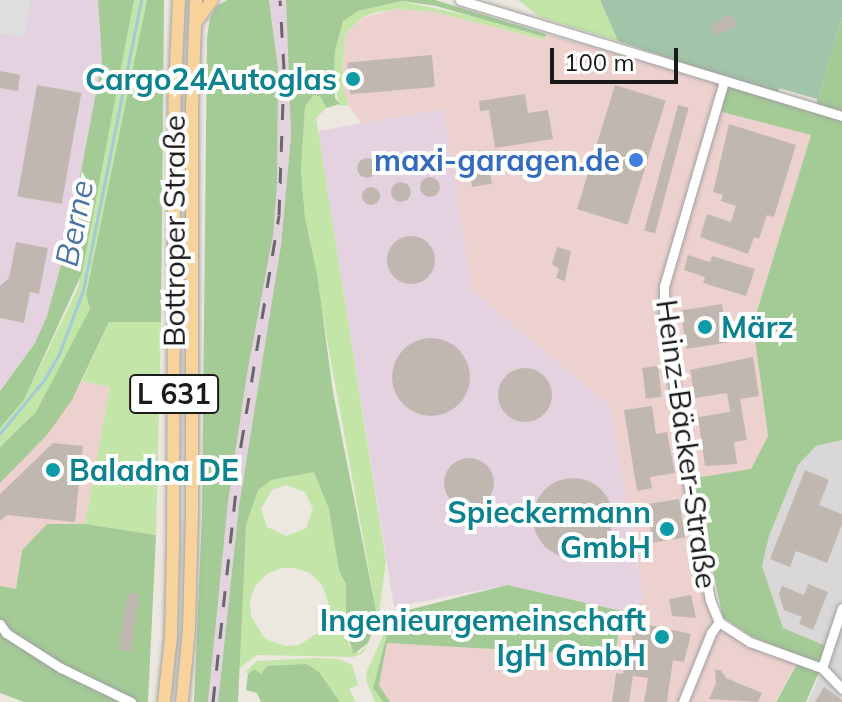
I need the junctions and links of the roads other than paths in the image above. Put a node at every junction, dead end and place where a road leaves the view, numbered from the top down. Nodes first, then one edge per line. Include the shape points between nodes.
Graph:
1 (196, 0) edge
2 (212, 0) edge
3 (460, 0) edge
4 (498, 0) edge
5 (177, 4) edge
6 (507, 13) junction
7 (196, 22) junction
8 (724, 81) junction
9 (842, 116) edge
10 (842, 608) edge
11 (719, 622) junction
12 (0, 624) edge
13 (822, 668) junction
14 (842, 689) edge
15 (131, 702) edge
16 (164, 702) edge
17 (182, 702) edge
18 (683, 702) edge

1 - 7 main road, Bottroper Straße / L 631
2 - 7 main road
3 - 6 street
4 - 6 street
5 - 16 main road, Bottroper Straße / L 631 via 173,545
6 - 8 street
7 - 17 main road, Bottroper Straße / L 631 via 192,511
8 - 9 street
8 - 11 street, Heinz-Bäcker-Straße via 663,296 693,513
10 - 13 street
11 - 13 street, Heinz-Bäcker-Straße via 750,642
11 - 18 street, Heinz-Bäcker-Straße
12 - 15 street via 61,668
13 - 14 street

